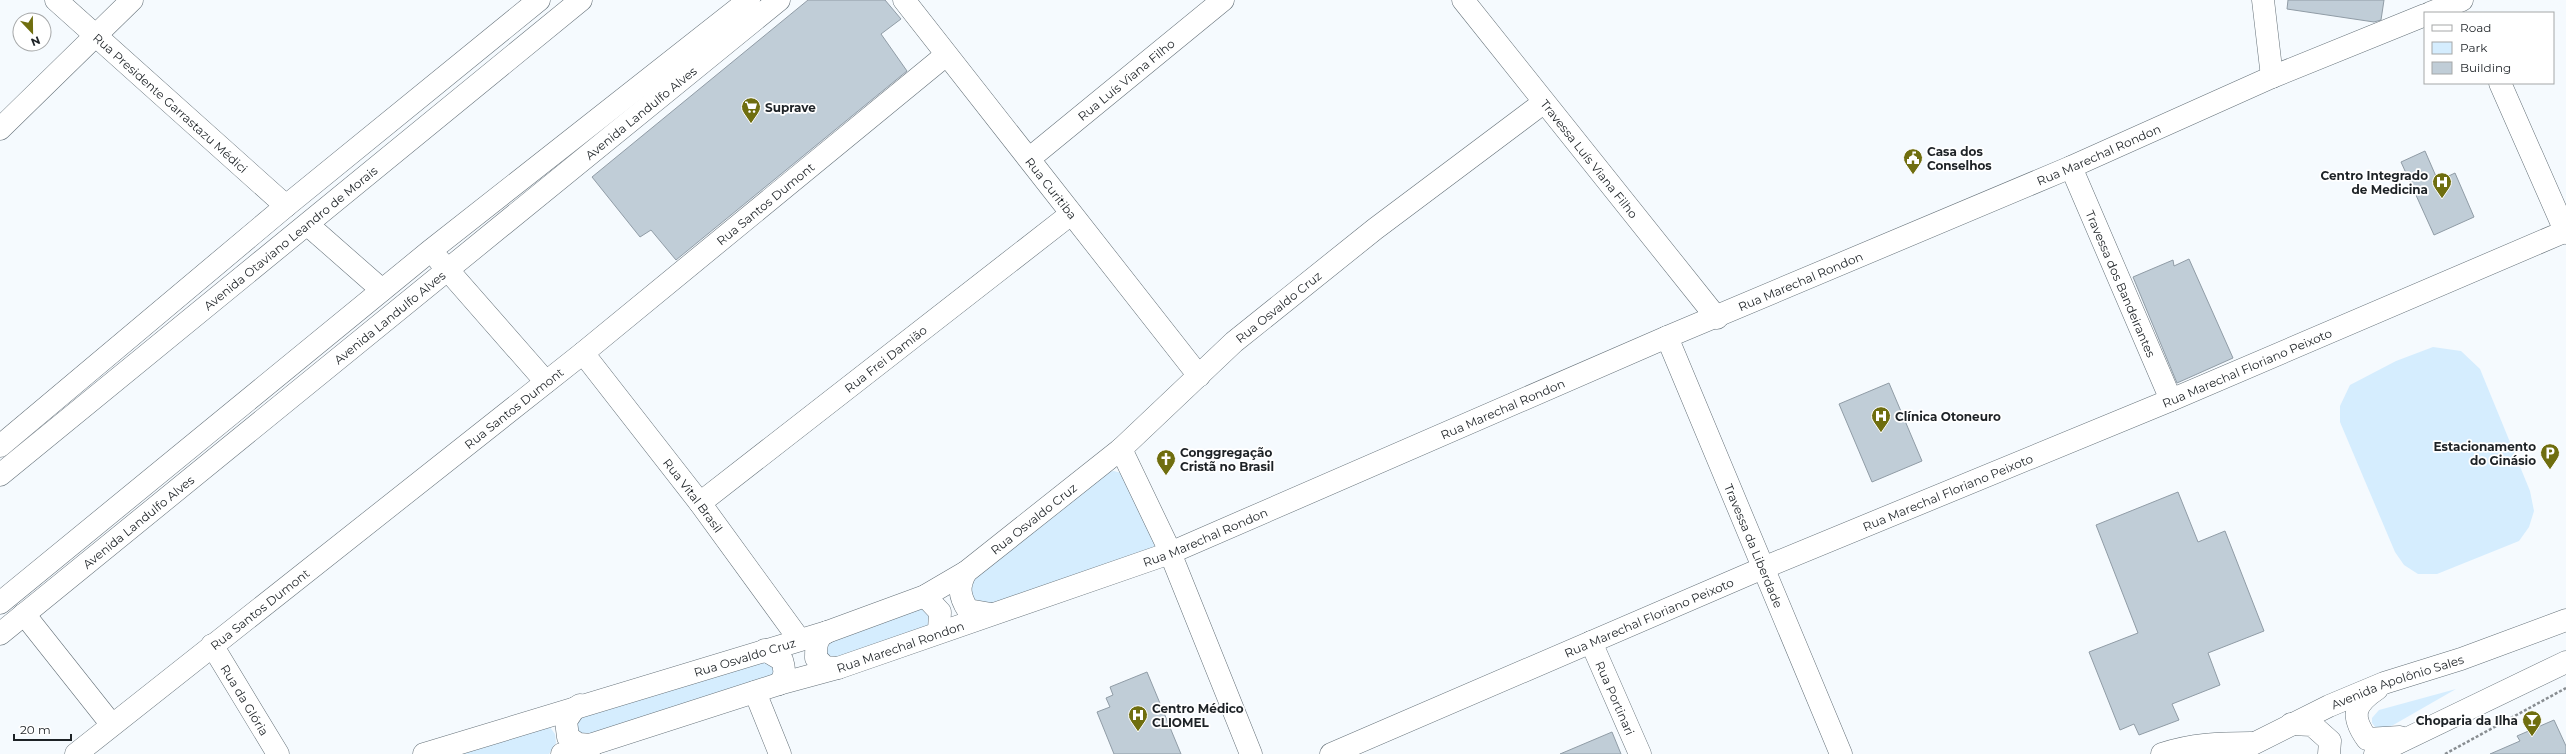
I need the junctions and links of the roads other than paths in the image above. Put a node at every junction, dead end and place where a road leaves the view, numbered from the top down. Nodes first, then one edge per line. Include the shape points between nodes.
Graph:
1 (56, 0) edge
2 (132, 0) edge
3 (539, 0) edge
4 (581, 0) edge
5 (749, 0) edge
6 (779, 0) edge
7 (904, 0) edge
8 (1223, 0) edge
9 (1463, 0) edge
10 (2263, 0) edge
11 (2463, 0) edge
12 (2433, 12) edge
13 (2469, 12) edge
14 (2424, 15) edge
15 (96, 35) junction
16 (474, 53) junction
17 (946, 55) junction
18 (491, 74) junction
19 (2272, 77) junction
20 (2500, 84) edge
21 (1543, 103) junction
22 (0, 129) edge
23 (1030, 158) junction
24 (2071, 167) junction
25 (286, 206) junction
26 (1071, 214) junction
27 (308, 225) junction
28 (2566, 232) edge
29 (430, 250) junction
30 (449, 270) junction
31 (382, 290) junction
32 (1717, 318) junction
33 (1667, 337) junction
34 (583, 353) junction
35 (1199, 376) junction
36 (546, 382) junction
37 (2171, 400) junction
38 (0, 446) edge
39 (1121, 449) junction
40 (0, 475) edge
41 (146, 483) junction
42 (162, 502) junction
43 (700, 503) junction
44 (1170, 553) junction
45 (1763, 568) junction
46 (966, 572) junction
47 (925, 596) junction
48 (0, 603) edge
49 (991, 614) junction
50 (2566, 620) edge
51 (8, 623) edge
52 (939, 631) junction
53 (827, 632) junction
54 (799, 639) junction
55 (1591, 642) junction
56 (212, 645) junction
57 (765, 650) junction
58 (2566, 662) edge
59 (838, 668) junction
60 (2384, 683) junction
61 (779, 684) junction
62 (755, 692) junction
63 (580, 705) junction
64 (527, 722) junction
65 (2291, 724) junction
66 (112, 725) junction
67 (2434, 726) junction
68 (2254, 743) junction
69 (592, 744) junction
70 (76, 754) edge
71 (278, 754) edge
72 (424, 754) edge
73 (552, 754) edge
74 (562, 754) edge
75 (780, 754) edge
76 (1251, 754) edge
77 (1331, 754) edge
78 (1640, 754) edge
79 (1841, 754) edge
80 (2162, 754) edge
81 (2233, 754) edge
82 (2330, 754) edge
83 (2375, 754) edge

1 - 15 street, Rua Presidente Garrastazu Médici
2 - 15 street
3 - 16 street
4 - 18 street, Avenida Otaviano Leandro de Morais
5 - 29 street, Avenida Landulfo Alves
6 - 30 street, Avenida Landulfo Alves
7 - 17 street, Rua Curitiba
8 - 23 street, Rua Luís Viana Filho
9 - 21 street, Travessa Luís Viana Filho
10 - 19 street
11 - 12 street
11 - 13 street
14 - 19 street, Rua Marechal Rondon
15 - 22 street
15 - 25 street, Rua Presidente Garrastazu Médici
16 - 18 street
16 - 25 street
17 - 23 street, Rua Curitiba
17 - 34 street, Rua Santos Dumont
18 - 27 street, Avenida Otaviano Leandro de Morais
19 - 24 street, Rua Marechal Rondon
20 - 28 street
21 - 32 street, Travessa Luís Viana Filho
21 - 35 street, Rua Osvaldo Cruz via 1375,229 1234,342
23 - 26 street, Rua Curitiba
24 - 32 street, Rua Marechal Rondon
24 - 37 street, Travessa dos Bandeirantes
25 - 38 street
26 - 35 street, Rua Curitiba
26 - 43 street, Rua Frei Damião
27 - 31 street
27 - 40 street, Avenida Otaviano Leandro de Morais
28 - 37 street, Rua Marechal Floriano Peixoto
29 - 30 street
29 - 31 street, Avenida Landulfo Alves
30 - 36 street
30 - 42 street, Avenida Landulfo Alves
31 - 41 street, Avenida Landulfo Alves
32 - 33 street, Rua Marechal Rondon
33 - 44 street, Rua Marechal Rondon
33 - 45 street, Travessa da Liberdade
34 - 36 street, Rua Santos Dumont
34 - 43 street, Rua Vital Brasil
35 - 39 street, Rua Osvaldo Cruz
36 - 56 street, Rua Santos Dumont
37 - 45 street, Rua Marechal Floriano Peixoto
39 - 44 street
39 - 46 street, Rua Osvaldo Cruz
41 - 42 street
41 - 48 street, Avenida Landulfo Alves
42 - 51 street, Avenida Landulfo Alves
43 - 54 street, Rua Vital Brasil
44 - 49 street, Rua Marechal Rondon
44 - 76 street
45 - 55 street, Rua Marechal Floriano Peixoto
45 - 79 street, Travessa da Liberdade
46 - 47 street, Rua Osvaldo Cruz
46 - 49 street via 960,582 960,598 968,610
47 - 52 street via 940,612
47 - 53 street, Rua Osvaldo Cruz
49 - 52 street, Rua Marechal Rondon
50 - 60 street, Avenida Apolônio Sales via 2461,659
51 - 66 street
52 - 59 street, Rua Marechal Rondon
53 - 54 street, Rua Osvaldo Cruz
53 - 59 street via 820,635 816,646 816,658 825,667
54 - 57 street, Rua Osvaldo Cruz
55 - 77 street, Rua Marechal Floriano Peixoto
55 - 78 street, Rua Portinari
56 - 66 street, Rua Santos Dumont
56 - 71 street, Rua da Glória
57 - 61 street via 782,660 785,670
57 - 63 street, Rua Osvaldo Cruz
58 - 67 street
59 - 61 street, Rua Marechal Rondon
60 - 65 street, Avenida Apolônio Sales
60 - 67 street via 2366,696 2356,715 2356,724 2367,739 2396,739
61 - 62 street, Rua Marechal Rondon
62 - 69 street, Rua Marechal Rondon
62 - 75 street
63 - 64 street, Rua Osvaldo Cruz
63 - 69 street via 566,721 568,737 578,744
64 - 72 street, Rua Osvaldo Cruz
64 - 73 street via 544,722 555,729 558,743
65 - 68 street, Avenida Apolônio Sales
65 - 82 street via 2312,725 2330,741
66 - 70 street, Rua Santos Dumont
67 - 83 street
68 - 80 street via 2214,743 2182,747
68 - 81 street, Avenida Apolônio Sales
69 - 74 street, Rua Marechal Rondon

